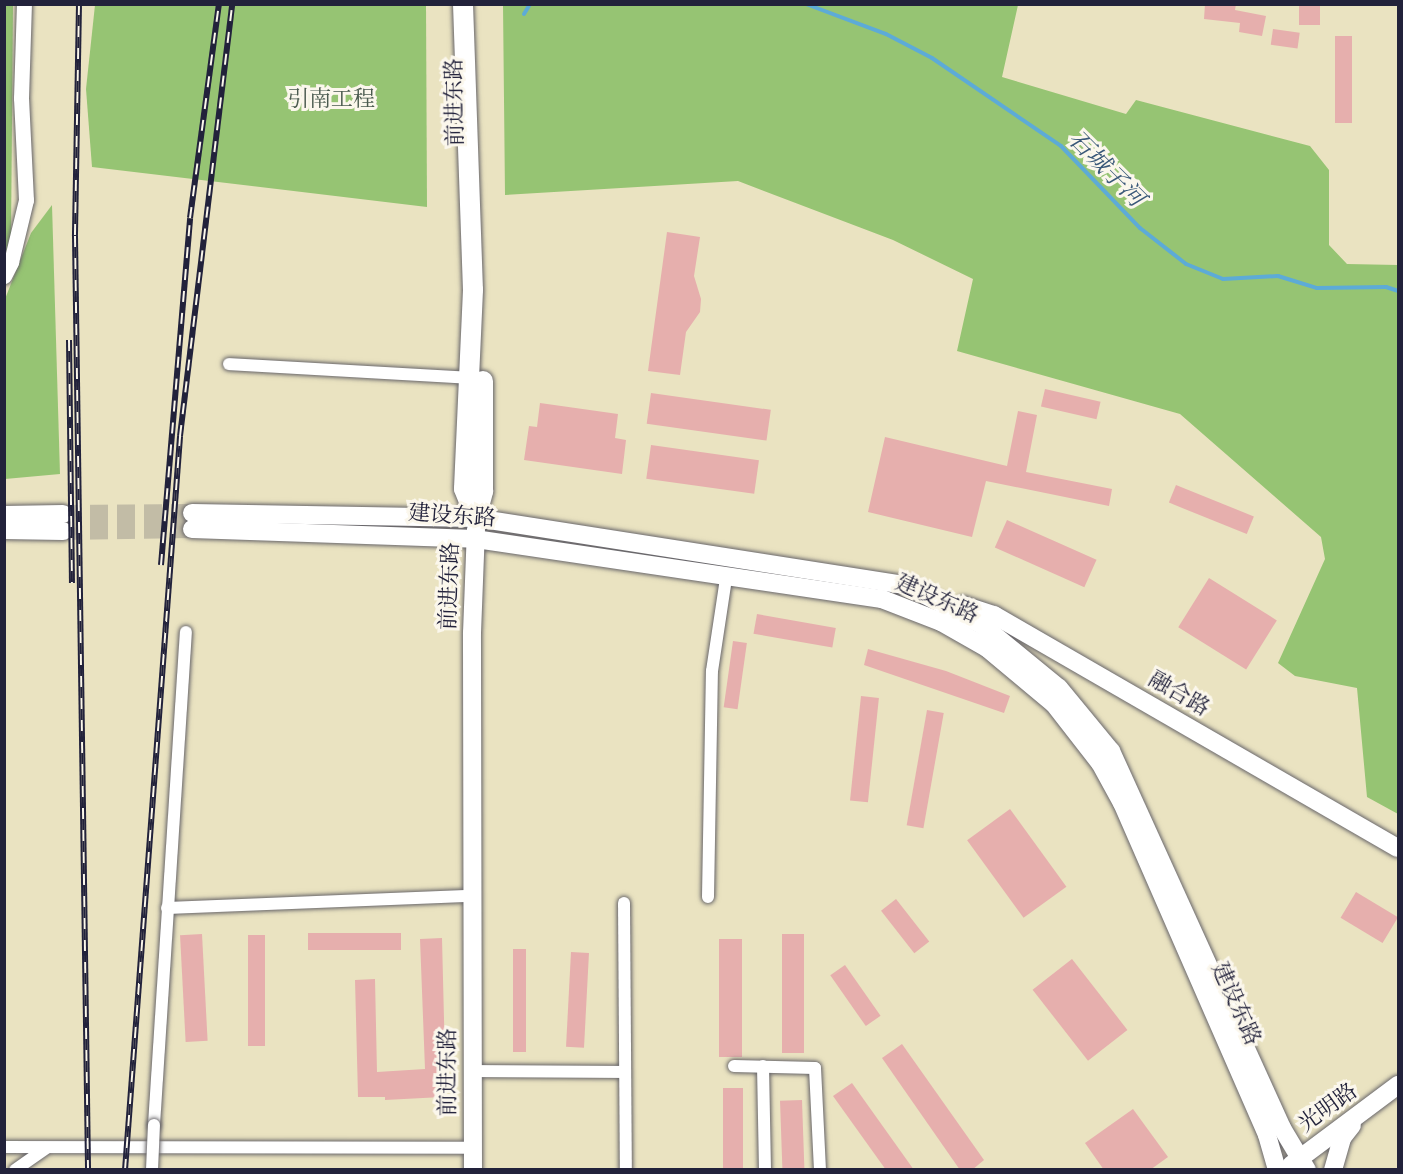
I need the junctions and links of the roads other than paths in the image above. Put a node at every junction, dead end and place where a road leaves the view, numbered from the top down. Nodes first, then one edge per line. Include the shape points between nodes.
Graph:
1 (24, 4) edge
2 (463, 4) edge
3 (476, 4) edge
4 (4, 276) edge
5 (229, 364) dead end
6 (471, 378) junction
7 (4, 515) edge
8 (476, 518) junction
9 (4, 531) edge
10 (475, 539) junction
11 (726, 578) junction
12 (930, 594) junction
13 (186, 632) dead end
14 (1398, 848) edge
15 (472, 896) junction
16 (708, 897) dead end
17 (624, 903) dead end
18 (167, 908) junction
19 (734, 1066) dead end
20 (763, 1066) junction
21 (472, 1071) junction
22 (625, 1072) junction
23 (1398, 1085) edge
24 (1361, 1114) junction
25 (4, 1147) edge
26 (47, 1148) junction
27 (472, 1148) junction
28 (1297, 1166) edge
29 (15, 1170) edge
30 (152, 1170) edge
31 (473, 1170) edge
32 (626, 1170) edge
33 (765, 1170) edge
34 (820, 1170) edge
35 (1277, 1170) edge
36 (1333, 1170) edge

1 - 4 street via 21,98 26,200 12,262
2 - 6 main road via 471,197
3 - 8 main road, 前进东路 via 483,270 483,491
5 - 6 street
6 - 8 main road via 465,489
7 - 9 main road via 63,522
8 - 10 main road, 前进东路
8 - 10 main road, 建设东路 via 192,521
8 - 12 main road, 建设东路 via 906,585
10 - 11 main road, 建设东路
10 - 15 main road, 前进东路
11 - 16 street via 712,671
11 - 35 main road, 建设东路 via 905,606 987,648 1054,704 1080,733 1122,803 1267,1135
12 - 14 main road, 融合路 via 994,615
12 - 28 main road, 建设东路 via 982,625 1059,688 1111,751
13 - 18 street
15 - 18 street
15 - 21 main road, 前进东路
17 - 22 street
18 - 30 street, bridge
19 - 20 street
20 - 33 street
20 - 34 street via 815,1068
21 - 22 street
21 - 27 main road, 前进东路
22 - 32 street
23 - 24 main road, 光明路
24 - 28 main road, 光明路
24 - 36 main road via 1342,1138
25 - 26 street
26 - 27 street
26 - 29 street
27 - 31 main road, 前进东路

